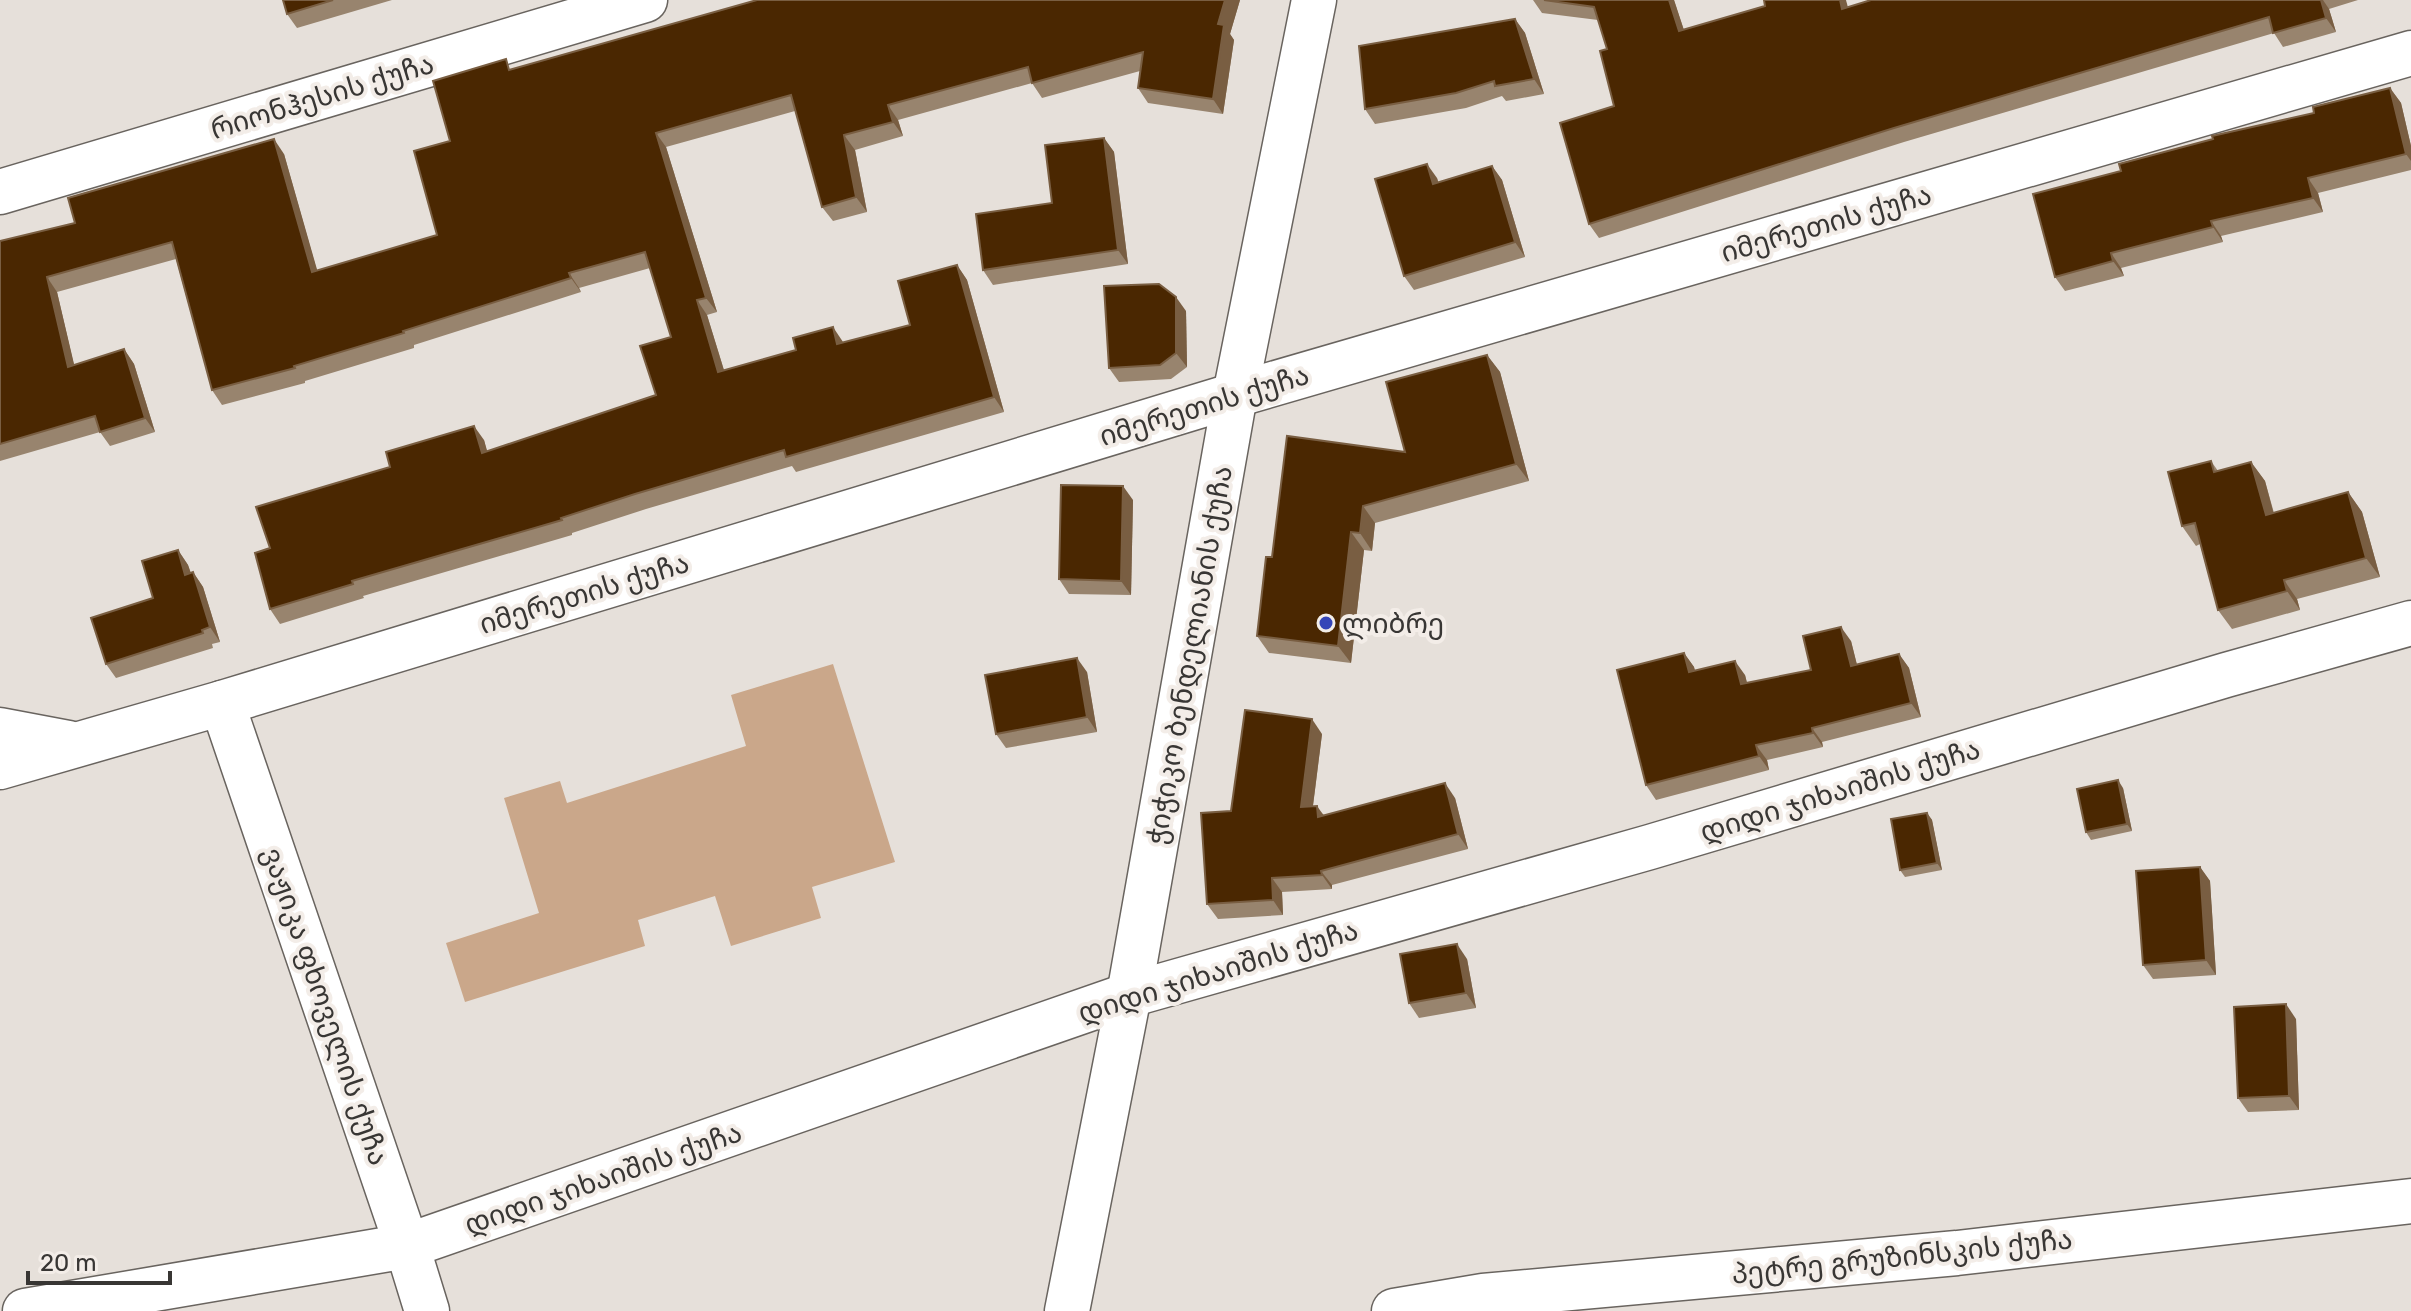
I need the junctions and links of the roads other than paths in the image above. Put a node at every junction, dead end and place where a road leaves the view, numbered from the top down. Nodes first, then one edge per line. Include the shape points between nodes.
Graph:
1 (645, 0) edge
2 (1314, 0) edge
3 (2411, 53) edge
4 (0, 192) edge
5 (1235, 395) junction
6 (2411, 623) edge
7 (222, 703) junction
8 (0, 730) edge
9 (75, 744) junction
10 (0, 767) edge
11 (1129, 995) junction
12 (2411, 1201) edge
13 (407, 1246) junction
14 (25, 1311) edge
15 (427, 1311) edge
16 (1067, 1311) edge
17 (1394, 1311) edge

1 - 4 street, რიონჰესის ქუჩა
2 - 5 street, ჭიჭიკო ბენდელიანის ქუჩა
3 - 5 street, იმერეთის ქუჩა
5 - 7 street, იმერეთის ქუჩა
5 - 11 street, ჭიჭიკო ბენდელიანის ქუჩა
6 - 11 street, დიდი ჯიხაიშის ქუჩა
7 - 9 street, იმერეთის ქუჩა
7 - 13 street, ვაჟიკა ფხოველის ქუჩა
8 - 9 street
9 - 10 street, იმერეთის ქუჩა
11 - 13 street, დიდი ჯიხაიშის ქუჩა
11 - 16 street, ჭიჭიკო ბენდელიანის ქუჩა
12 - 17 street, პეტრე გრუზინსკის ქუჩა via 1957,1253 1483,1296
13 - 14 street, დიდი ჯიხაიშის ქუჩა
13 - 15 street, ვაჟიკა ფხოველის ქუჩა

